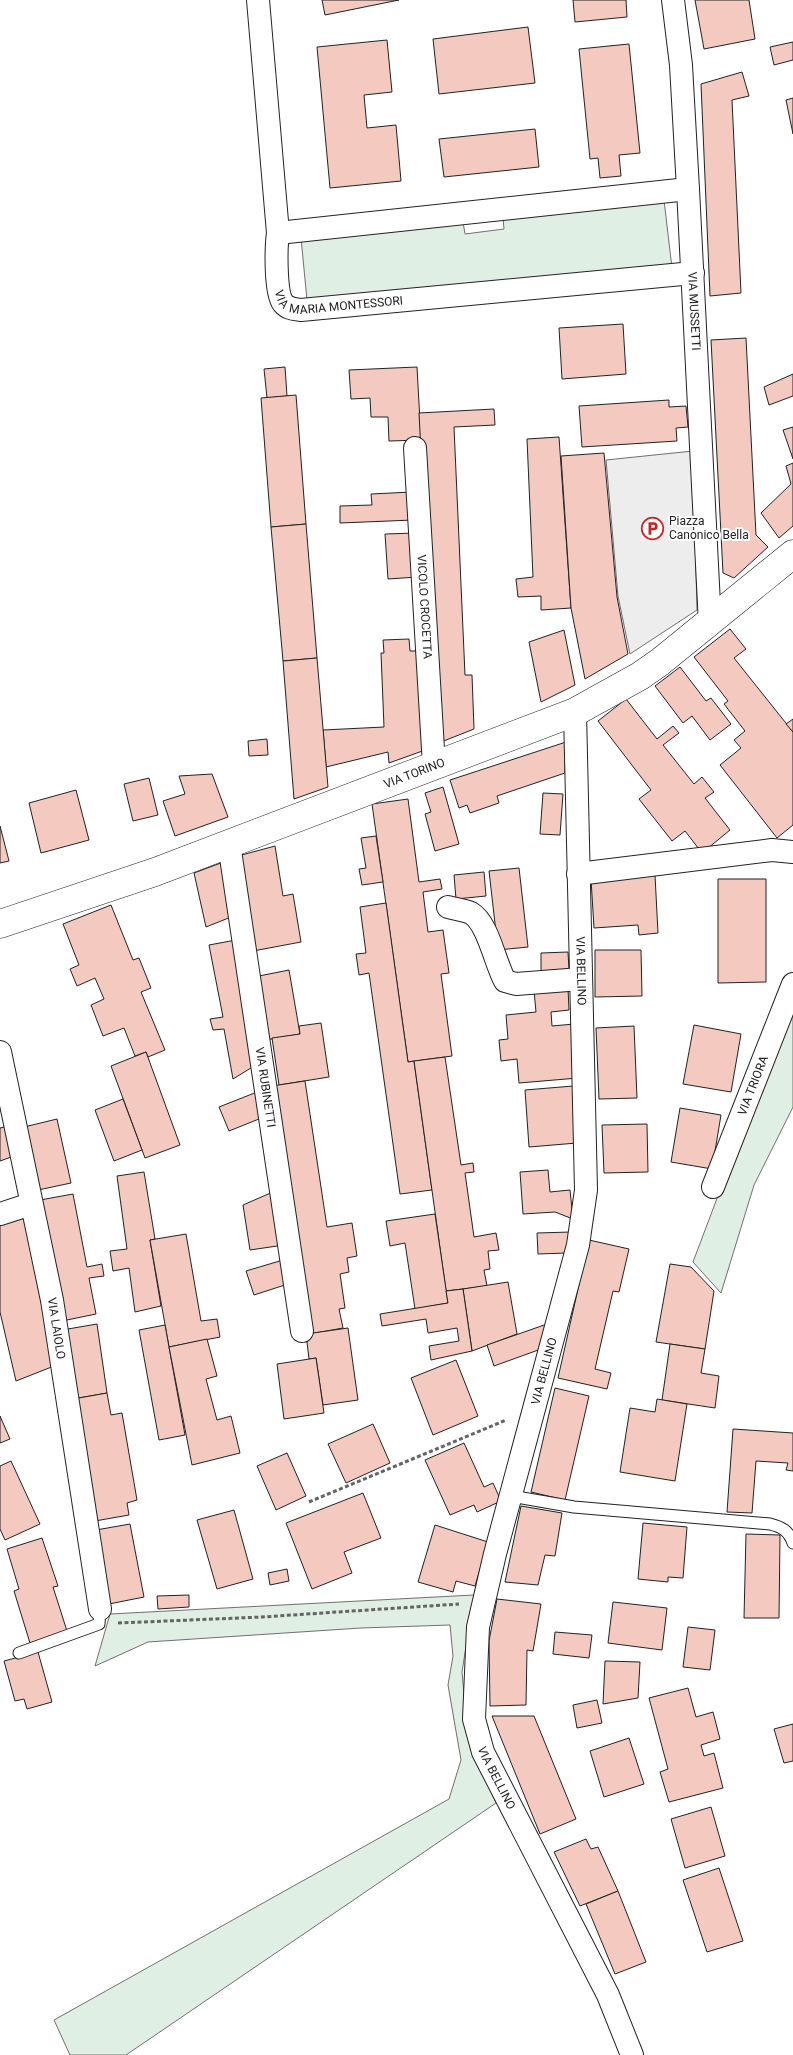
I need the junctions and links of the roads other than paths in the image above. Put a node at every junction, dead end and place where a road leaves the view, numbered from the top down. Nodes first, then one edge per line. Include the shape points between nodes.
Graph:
1 (258, 0) edge
2 (673, 0) edge
3 (688, 189) junction
4 (278, 232) junction
5 (693, 272) junction
6 (415, 448) dead end
7 (793, 554) edge
8 (710, 624) junction
9 (575, 712) junction
10 (434, 766) junction
11 (229, 844) junction
12 (793, 852) edge
13 (578, 874) junction
14 (448, 907) dead end
15 (0, 924) edge
16 (581, 979) junction
17 (793, 984) edge
18 (0, 1052) edge
19 (713, 1188) dead end
20 (32, 1204) junction
21 (0, 1214) edge
22 (302, 1331) dead end
23 (511, 1496) junction
24 (793, 1543) edge
25 (100, 1617) joint
26 (19, 1653) dead end
27 (632, 2055) edge

1 - 4 street, VIA MARIA MONTESSORI
2 - 3 street, VIA MUSSETTI via 681,65
3 - 4 street
3 - 5 street, VIA MUSSETTI
4 - 5 street, VIA MARIA MONTESSORI via 276,251 280,296 295,310
5 - 8 street, VIA MUSSETTI
6 - 10 street, VICOLO CROCETTA
7 - 8 main road, VIA TORINO
8 - 9 main road, VIA TORINO via 640,676
9 - 10 main road, VIA TORINO
9 - 13 street, VIA BELLINO
10 - 11 main road, VIA TORINO
11 - 15 main road, VIA TORINO
11 - 22 street, VIA RUBINETTI
12 - 13 street via 772,850
13 - 16 street, VIA BELLINO
14 - 16 street via 472,914 483,925 505,981 516,984
16 - 23 street, VIA BELLINO via 586,1190 578,1245
17 - 19 street, VIA TRIORA
18 - 20 street, VIA LAIOLO
20 - 21 street
20 - 25 street, VIA LAIOLO via 52,1300
23 - 24 lane via 574,1507 770,1524 782,1527
23 - 27 street, VIA BELLINO via 478,1626 474,1719 483,1752 608,1995
25 - 26 lane

